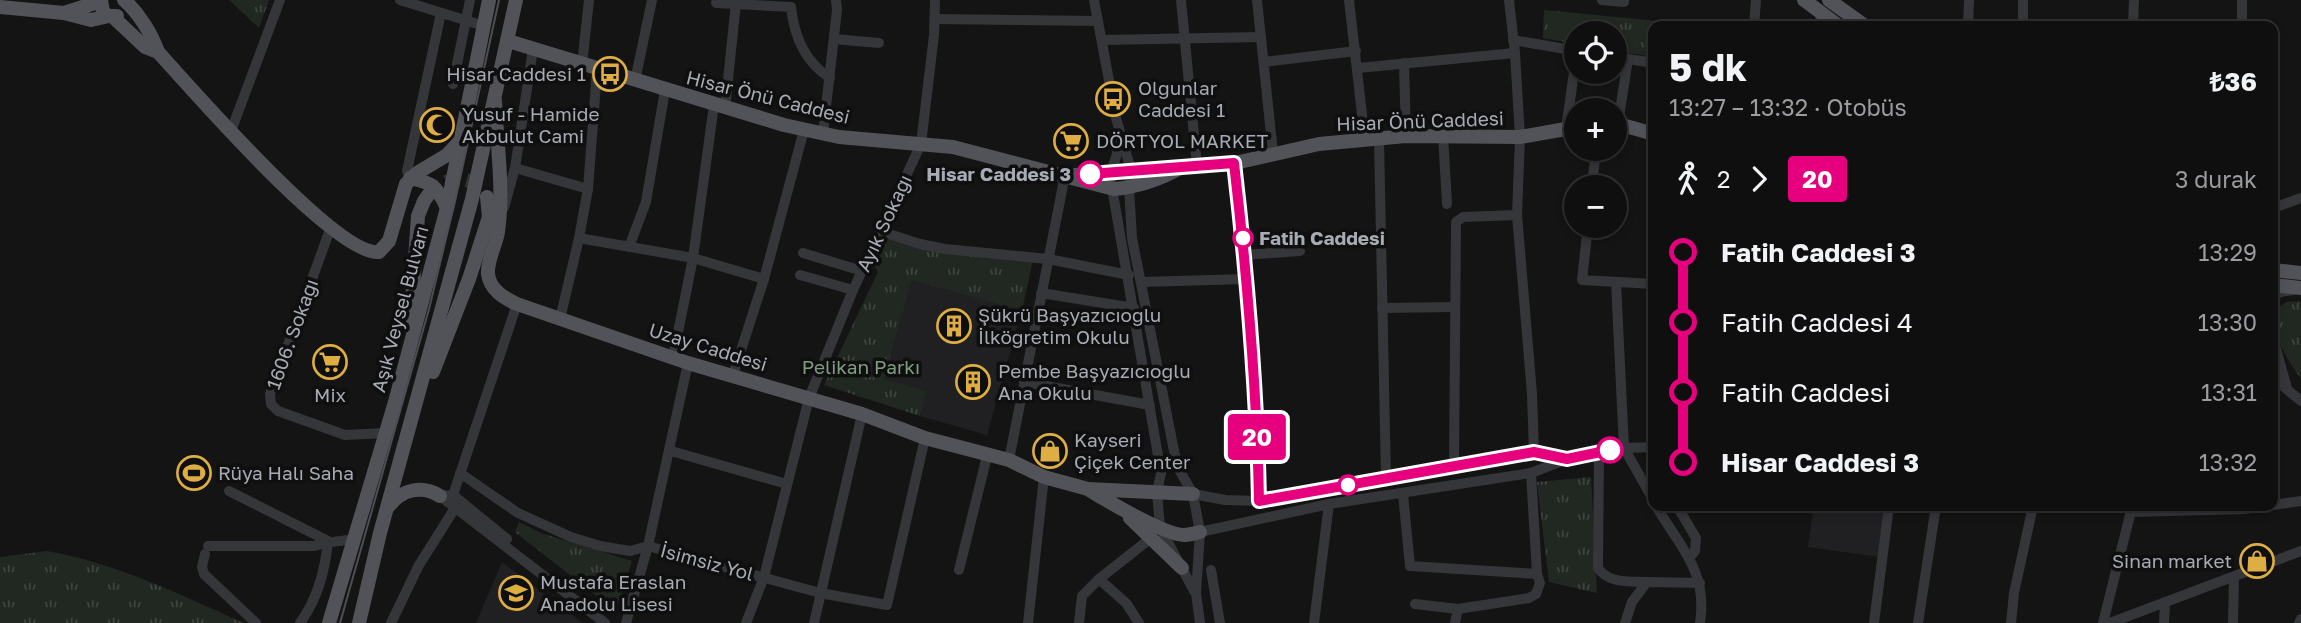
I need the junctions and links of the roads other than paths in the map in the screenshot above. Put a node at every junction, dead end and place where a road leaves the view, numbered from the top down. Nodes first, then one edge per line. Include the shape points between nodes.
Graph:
1 (124, 0) edge
2 (280, 0) edge
3 (400, 0) edge
4 (470, 0) edge
5 (489, 0) edge
6 (516, 0) edge
7 (589, 0) edge
8 (652, 0) edge
9 (836, 0) edge
10 (935, 0) edge
11 (1094, 0) edge
12 (1181, 0) edge
13 (1257, 0) edge
14 (1349, 0) edge
15 (1509, 0) edge
16 (1602, 0) edge
17 (1624, 0) edge
18 (1756, 0) edge
19 (1804, 0) edge
20 (1969, 0) edge
21 (2023, 0) edge
22 (2134, 0) edge
23 (2242, 0) edge
24 (101, 1) edge
25 (716, 3) dead end
26 (736, 3) junction
27 (0, 7) edge
28 (64, 13) junction
29 (441, 13) junction
30 (1823, 13) edge
31 (111, 16) junction
32 (935, 19) junction
33 (1098, 20) junction
34 (467, 21) junction
35 (1754, 21) edge
36 (1849, 21) edge
37 (1968, 21) edge
38 (2023, 21) edge
39 (2133, 21) edge
40 (2242, 21) edge
41 (484, 26) junction
42 (1261, 37) junction
43 (834, 38) junction
44 (1186, 39) junction
45 (1102, 40) junction
46 (1513, 40) junction
47 (508, 41) junction
48 (879, 43) dead end
49 (1564, 49) edge
50 (533, 50) junction
51 (1356, 51) junction
52 (158, 52) junction
53 (1515, 53) junction
54 (1629, 59) joint
55 (1264, 62) junction
56 (1648, 62) edge
57 (1404, 63) junction
58 (582, 65) junction
59 (1358, 68) junction
60 (597, 69) junction
61 (830, 78) junction
62 (635, 81) junction
63 (453, 84) dead end
64 (665, 90) junction
65 (1622, 98) edge
66 (495, 101) junction
67 (719, 107) junction
68 (1116, 118) junction
69 (1627, 126) edge
70 (1564, 129) edge
71 (804, 130) junction
72 (231, 131) junction
73 (1648, 132) edge
74 (463, 133) junction
75 (823, 134) junction
76 (1443, 135) junction
77 (1406, 136) junction
78 (1520, 136) junction
79 (1372, 141) junction
80 (921, 144) junction
81 (1273, 153) junction
82 (1234, 163) junction
83 (1198, 166) junction
84 (1182, 167) junction
85 (515, 168) junction
86 (1131, 170) junction
87 (1111, 172) junction
88 (1065, 175) junction
89 (410, 178) junction
90 (1129, 188) junction
91 (588, 189) junction
92 (1114, 189) junction
93 (429, 194) tunnel mouth
94 (487, 197) dead end
95 (2301, 198) edge
96 (1447, 204) dead end
97 (2278, 206) edge
98 (447, 208) junction
99 (1517, 215) junction
100 (331, 227) junction
101 (880, 231) junction
102 (498, 232) junction
103 (579, 238) junction
104 (1587, 238) edge
105 (629, 247) junction
106 (1300, 251) dead end
107 (803, 253) dead end
108 (1244, 255) junction
109 (693, 258) junction
110 (1048, 258) junction
111 (862, 271) junction
112 (2278, 271) edge
113 (2301, 273) edge
114 (800, 275) dead end
115 (1129, 275) junction
116 (764, 279) junction
117 (1245, 279) junction
118 (1141, 282) junction
119 (1616, 282) junction
120 (1648, 284) edge
121 (2278, 286) edge
122 (2301, 289) edge
123 (853, 290) junction
124 (1041, 293) junction
125 (2278, 293) edge
126 (517, 304) junction
127 (1454, 307) junction
128 (1134, 308) junction
129 (1382, 308) junction
130 (560, 319) junction
131 (409, 350) junction
132 (673, 357) junction
133 (688, 363) junction
134 (2278, 364) edge
135 (733, 375) junction
136 (1024, 382) junction
137 (2278, 382) edge
138 (2287, 388) junction
139 (809, 398) junction
140 (2301, 401) edge
141 (1150, 405) junction
142 (862, 414) junction
143 (386, 433) junction
144 (925, 438) junction
145 (406, 442) junction
146 (1648, 447) edge
147 (1624, 448) junction
148 (671, 451) junction
149 (1534, 452) junction
150 (1599, 452) junction
151 (987, 456) junction
152 (1567, 459) junction
153 (1009, 460) junction
154 (1454, 466) junction
155 (460, 473) junction
156 (1531, 473) junction
157 (1044, 477) junction
158 (1387, 479) junction
159 (786, 484) junction
160 (1088, 489) junction
161 (229, 491) dead end
162 (1648, 491) edge
163 (1157, 492) junction
164 (1402, 494) junction
165 (446, 495) junction
166 (1193, 495) junction
167 (1259, 501) junction
168 (2301, 501) edge
169 (1329, 504) junction
170 (2278, 504) edge
171 (388, 508) junction
172 (455, 508) junction
173 (1659, 511) edge
174 (1680, 511) edge
175 (1888, 511) edge
176 (1935, 511) edge
177 (2032, 511) edge
178 (2131, 511) edge
179 (1200, 532) junction
180 (1155, 533) junction
181 (355, 538) junction
182 (328, 541) junction
183 (648, 546) junction
184 (2301, 551) edge
185 (1689, 558) junction
186 (1182, 568) joint
187 (959, 570) dead end
188 (1212, 570) dead end
189 (1537, 574) junction
190 (764, 577) junction
191 (2234, 577) junction
192 (368, 579) junction
193 (1099, 579) junction
194 (1647, 582) junction
195 (1700, 583) junction
196 (820, 593) junction
197 (1196, 593) junction
198 (2165, 602) junction
199 (1415, 604) dead end
200 (1458, 609) junction
201 (331, 617) edge
202 (256, 623) edge
203 (300, 623) edge
204 (320, 623) edge
205 (359, 623) edge
206 (369, 623) edge
207 (391, 623) edge
208 (605, 623) edge
209 (614, 623) edge
210 (626, 623) edge
211 (746, 623) edge
212 (814, 623) edge
213 (1028, 623) edge
214 (1079, 623) edge
215 (1139, 623) edge
216 (1199, 623) edge
217 (1220, 623) edge
218 (1314, 623) edge
219 (1455, 623) edge
220 (1625, 623) edge
221 (1700, 623) edge
222 (1874, 623) edge
223 (1918, 623) edge
224 (2011, 623) edge
225 (2103, 623) edge
226 (2110, 623) edge
227 (2164, 623) edge
228 (2233, 623) edge

1 - 31 main road via 123,11
1 - 52 main road via 155,41
2 - 72 street
3 - 29 street
4 - 34 street
5 - 41 main road, Aşık Veysel Bulvarı
6 - 47 main road, Aşık Veysel Bulvarı
7 - 58 street
8 - 62 street
9 - 43 street
10 - 32 street, Ayık Sokağı
11 - 33 street
12 - 44 street
13 - 42 street
14 - 51 street
15 - 46 street
16 - 17 street
18 - 35 street
19 - 30 main road
20 - 37 street
21 - 38 street
22 - 39 street
23 - 40 street
24 - 28 main road
24 - 31 main road via 101,9
25 - 26 street
26 - 61 street via 791,7 806,55
26 - 67 street
27 - 28 main road
28 - 31 main road via 91,20
29 - 34 street
29 - 89 street via 407,171
30 - 36 main road
31 - 52 main road via 145,47
32 - 33 street
32 - 80 street, Ayık Sokağı
33 - 45 street
34 - 41 street
34 - 63 street
41 - 74 main road, Aşık Veysel Bulvarı
42 - 44 street
42 - 55 street
43 - 48 street
43 - 61 street
44 - 45 street
44 - 83 street
45 - 68 street
46 - 49 street
46 - 53 street
47 - 50 main road, Hisar Önü Caddesi
47 - 66 main road, Aşık Veysel Bulvarı
50 - 58 main road, Hisar Önü Caddesi
50 - 85 street
51 - 55 street
51 - 59 street
52 - 72 main road
53 - 57 street
53 - 78 street
54 - 56 street
54 - 65 street
55 - 81 street
57 - 59 street
57 - 77 street
58 - 60 main road, Hisar Önü Caddesi
59 - 79 street
60 - 62 main road, Hisar Önü Caddesi
60 - 91 street
61 - 75 street
62 - 64 main road, Hisar Önü Caddesi
64 - 67 main road, Hisar Önü Caddesi
64 - 105 street via 646,202
66 - 102 main road
66 - 145 main road, Aşık Veysel Bulvarı
67 - 71 main road, Hisar Önü Caddesi
67 - 109 street
68 - 86 street
68 - 87 street via 1117,154
69 - 73 main road
70 - 78 main road, Hisar Önü Caddesi
71 - 75 main road, Hisar Önü Caddesi
71 - 116 street
72 - 100 main road
74 - 89 main road via 453,150
74 - 98 main road, Aşık Veysel Bulvarı
75 - 80 main road, Hisar Önü Caddesi
76 - 77 main road, Hisar Önü Caddesi
76 - 78 main road, Hisar Önü Caddesi
76 - 96 street
77 - 79 main road, Hisar Önü Caddesi
78 - 99 street
79 - 81 main road, Hisar Önü Caddesi
79 - 129 street
80 - 88 main road, Hisar Önü Caddesi via 953,147
80 - 101 street, Ayık Sokağı
81 - 82 main road, Hisar Önü Caddesi
82 - 83 main road, Hisar Önü Caddesi
82 - 108 street
83 - 84 main road, Hisar Önü Caddesi
84 - 86 main road, Hisar Önü Caddesi
84 - 90 main road, Hisar Önü Caddesi
85 - 91 street
85 - 102 street
86 - 87 main road, Hisar Önü Caddesi
86 - 90 street
87 - 88 main road, Hisar Önü Caddesi
87 - 92 street
88 - 92 main road, Hisar Önü Caddesi
88 - 110 street
89 - 98 main road via 433,186
89 - 100 main road via 383,250 368,252
90 - 92 main road, Hisar Önü Caddesi
90 - 118 street
91 - 103 street
92 - 115 street
93 - 131 main road via 418,216
94 - 145 main road via 489,217 469,279
95 - 97 street
98 - 131 main road, Aşık Veysel Bulvarı
99 - 127 street via 1457,220
99 - 149 street
100 - 143 street, 1606. Sokağı via 269,399 278,411 345,435
101 - 110 street via 945,249
101 - 111 street, Ayık Sokağı
102 - 126 main road via 488,274 501,296
103 - 105 street
103 - 130 street
104 - 119 street via 1582,281
105 - 109 street
106 - 108 street
107 - 111 street
108 - 117 street
109 - 116 street
109 - 132 street
110 - 115 street
110 - 124 street
111 - 123 street, Ayık Sokağı
112 - 113 main road
114 - 123 street
115 - 128 street
116 - 135 street
117 - 118 street
117 - 167 street
118 - 166 street via 1177,466
119 - 120 street
119 - 147 street
121 - 122 main road
122 - 125 street
123 - 139 street, Ayık Sokağı
124 - 128 street
124 - 136 street
126 - 130 main road, Uzay Caddesi
126 - 155 street
127 - 129 street
127 - 154 street
128 - 141 street
129 - 158 street
130 - 132 main road, Uzay Caddesi
131 - 143 main road, Aşık Veysel Bulvarı
132 - 133 main road, Uzay Caddesi
133 - 135 main road, Uzay Caddesi
133 - 148 street
134 - 138 street
135 - 139 main road, Uzay Caddesi
136 - 141 street
136 - 153 street
137 - 138 street
138 - 140 street
139 - 142 main road, Uzay Caddesi
139 - 159 street, Ayık Sokağı
141 - 163 street via 1161,473
142 - 144 main road, Uzay Caddesi
142 - 196 street
143 - 181 main road, Aşık Veysel Bulvarı
144 - 151 main road, Uzay Caddesi
144 - 196 street, İsimsiz Yol via 887,605
145 - 171 main road, Aşık Veysel Bulvarı
146 - 147 street
147 - 150 street
147 - 162 street
148 - 159 street
148 - 183 street
149 - 152 street
149 - 154 street
150 - 152 street
150 - 194 street via 1598,568 1612,580
151 - 153 main road, Uzay Caddesi
151 - 187 street
152 - 156 street
153 - 157 main road, Uzay Caddesi
154 - 158 street
155 - 165 street
155 - 183 street, İsimsiz Yol via 518,513 570,537 630,551
156 - 164 street
156 - 189 street
157 - 160 main road, Uzay Caddesi
157 - 213 street
158 - 167 street
159 - 190 street, Ayık Sokağı
160 - 163 main road, Uzay Caddesi
160 - 180 main road, Uzay Caddesi
161 - 182 street
163 - 166 main road, Uzay Caddesi
163 - 180 street
164 - 169 street
164 - 189 street via 1410,566
165 - 171 main road via 414,490
165 - 172 street
165 - 209 street
166 - 167 street
166 - 179 street
168 - 170 street
169 - 179 street
169 - 218 street
171 - 192 main road, Aşık Veysel Bulvarı
172 - 207 street via 419,565
172 - 208 street
173 - 185 street
174 - 185 street via 1696,538
175 - 222 street
176 - 223 street
177 - 224 street
178 - 225 street
179 - 180 main road, Uzay Caddesi
179 - 197 street
180 - 186 main road
180 - 193 street
181 - 182 street
181 - 201 main road, Aşık Veysel Bulvarı
182 - 202 street via 314,546 206,550 204,574
182 - 203 street via 323,576
183 - 190 street, İsimsiz Yol
183 - 210 street
184 - 191 street
185 - 195 street
186 - 197 street
188 - 217 street
189 - 200 street via 1540,587 1533,596
190 - 196 street, İsimsiz Yol
190 - 211 street, Ayık Sokağı
191 - 198 street
191 - 228 street
192 - 205 main road, Aşık Veysel Bulvarı
192 - 206 main road via 372,596
193 - 214 street via 1082,596
193 - 215 street via 1126,603
194 - 195 street
194 - 220 street via 1632,601
195 - 221 street
196 - 212 street
197 - 216 street
198 - 226 street
198 - 227 street
199 - 200 street
200 - 219 street
201 - 204 main road

